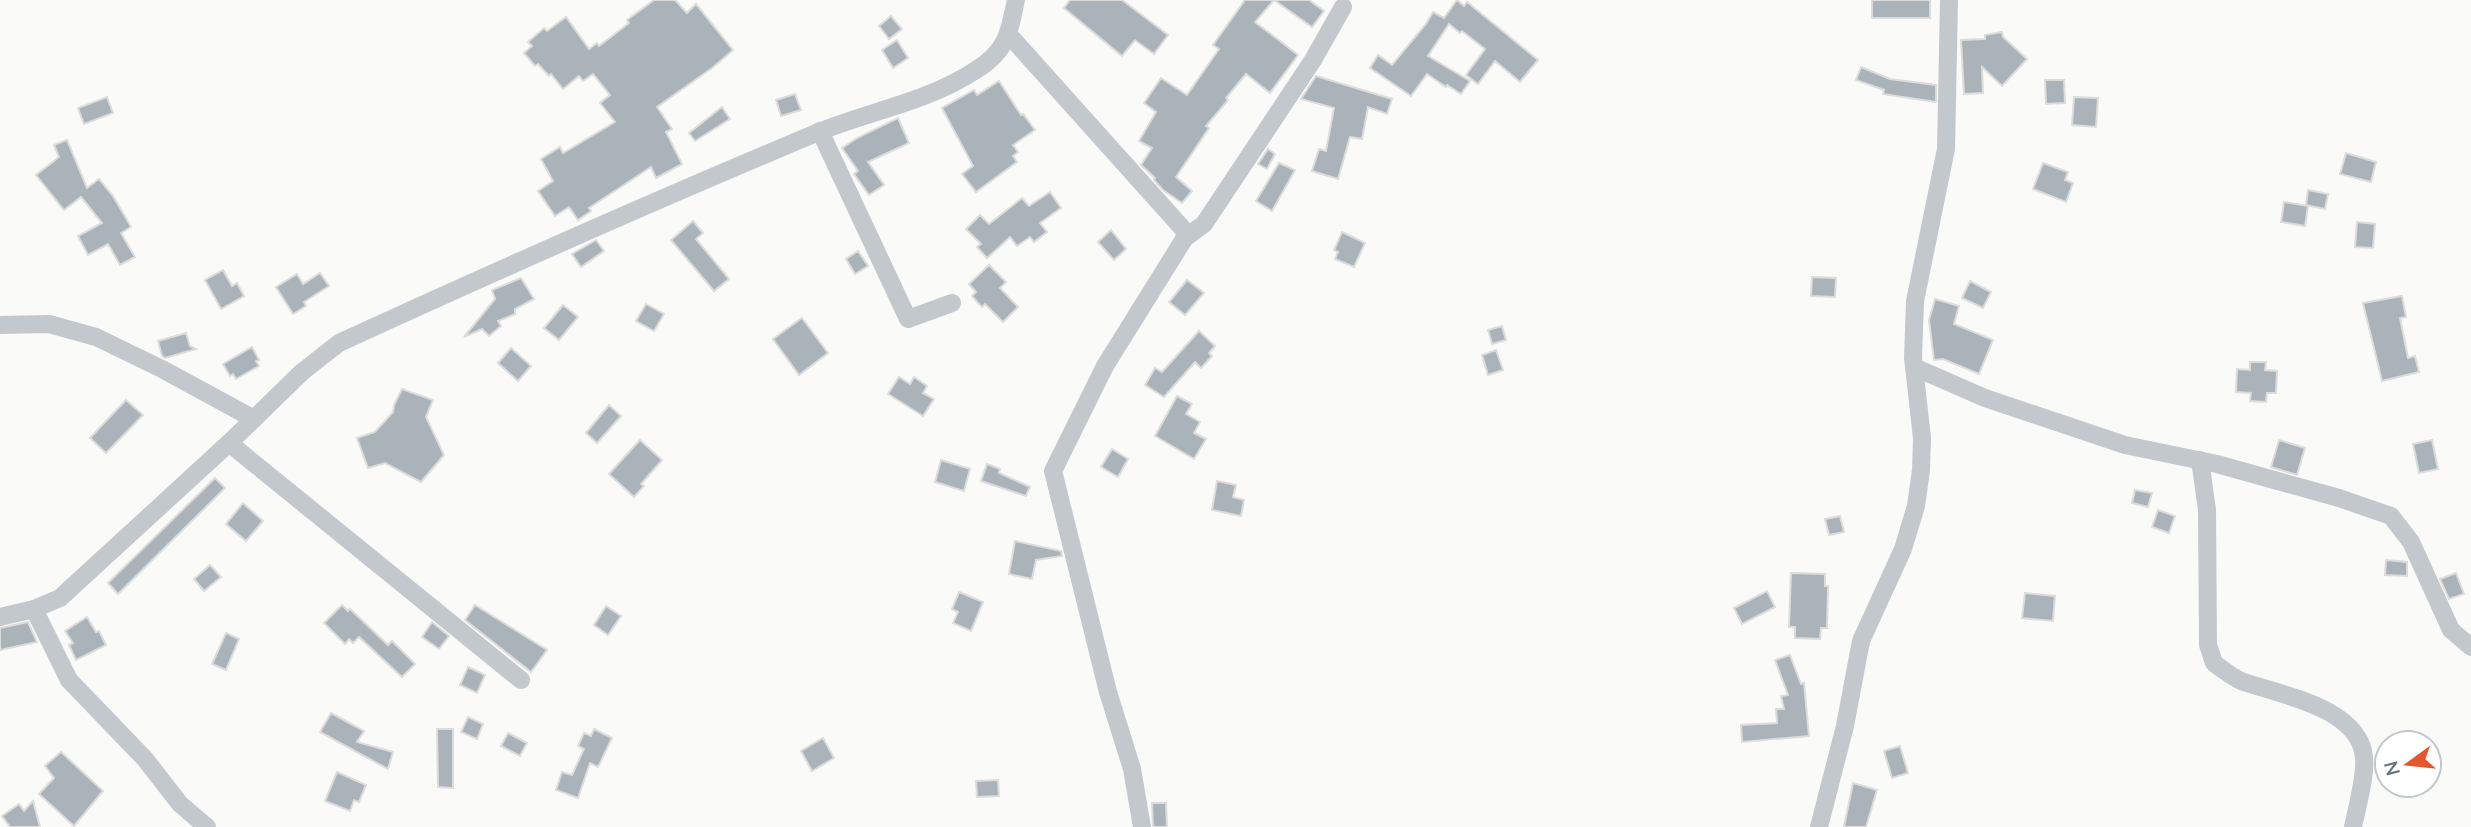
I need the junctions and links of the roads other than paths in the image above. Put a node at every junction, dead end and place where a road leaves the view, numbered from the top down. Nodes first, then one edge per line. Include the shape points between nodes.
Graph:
1 (1016, 0) edge
2 (1949, 0) edge
3 (1343, 7) dead end
4 (1009, 35) junction
5 (820, 131) junction
6 (1185, 238) junction
7 (953, 303) dead end
8 (0, 325) edge
9 (1914, 367) junction
10 (254, 419) junction
11 (229, 443) junction
12 (2200, 460) junction
13 (34, 609) junction
14 (0, 617) edge
15 (2471, 647) edge
16 (522, 680) dead end
17 (207, 827) edge
18 (1142, 827) edge
19 (1819, 827) edge
20 (2353, 827) edge

1 - 4 street
2 - 9 street via 1946,149 1915,301
3 - 6 street via 1205,224
4 - 5 street via 978,69 930,95
4 - 6 street via 1184,230
5 - 7 street via 908,319
5 - 10 street via 339,343
6 - 18 street via 1105,366 1053,471 1132,769
8 - 10 street via 49,324 96,337
9 - 12 street via 1985,398 2125,445
9 - 19 street via 1922,438 1916,506 1903,549 1861,641
10 - 11 street
11 - 13 street via 60,598
11 - 16 street
12 - 15 street via 2391,516 2411,542 2451,630
12 - 20 street via 2207,510 2208,645 2214,663 2238,680 2312,704 2351,726 2365,760
13 - 14 street
13 - 17 street via 69,680 145,759 180,804

